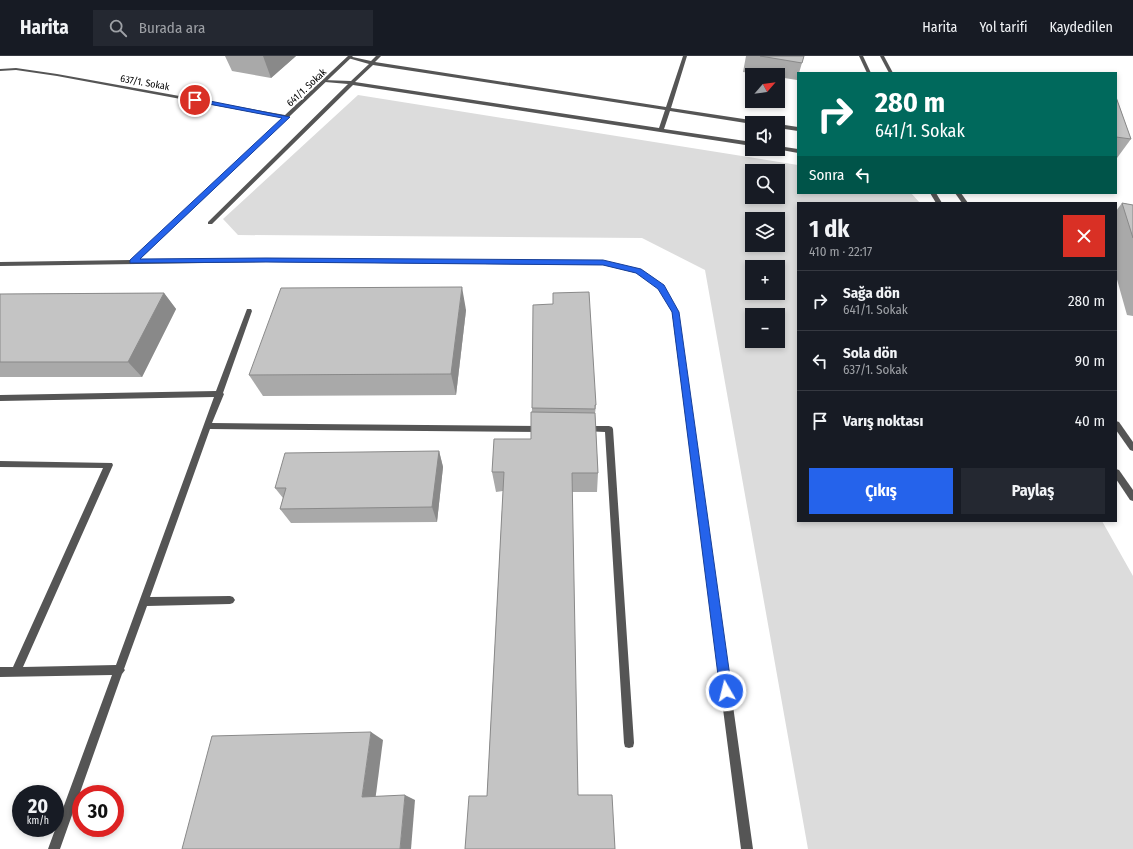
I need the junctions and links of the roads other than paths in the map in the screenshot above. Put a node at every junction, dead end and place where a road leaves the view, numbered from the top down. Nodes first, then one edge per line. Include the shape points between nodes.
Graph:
1 (379, 56) edge
2 (685, 56) edge
3 (861, 56) edge
4 (882, 56) edge
5 (351, 57) edge
6 (372, 63) junction
7 (0, 70) edge
8 (869, 72) edge
9 (890, 72) edge
10 (326, 81) junction
11 (352, 82) junction
12 (668, 110) junction
13 (287, 117) junction
14 (745, 121) edge
15 (785, 127) edge
16 (797, 129) edge
17 (661, 130) junction
18 (745, 143) edge
19 (785, 149) edge
20 (797, 151) edge
21 (210, 223) dead end
22 (133, 262) junction
23 (0, 264) edge
24 (249, 311) dead end
25 (220, 394) junction
26 (0, 398) edge
27 (1117, 425) edge
28 (208, 426) junction
29 (547, 429) edge
30 (578, 429) edge
31 (1133, 448) edge
32 (0, 464) edge
33 (1117, 473) edge
34 (1133, 497) edge
35 (230, 600) dead end
36 (144, 602) junction
37 (120, 670) junction
38 (0, 672) edge
39 (16, 672) junction
40 (629, 743) dead end
41 (54, 849) edge
42 (747, 849) edge

1 - 6 street
2 - 12 street
3 - 8 street
4 - 9 street
5 - 6 street
5 - 10 street, 641/1. Sokak
6 - 11 street
6 - 12 street
7 - 13 street, 637/1. Sokak via 16,69 57,74
10 - 11 street
10 - 13 street, 641/1. Sokak
11 - 17 street
11 - 21 street
12 - 14 street
12 - 17 street
13 - 22 street, 641/1. Sokak
15 - 16 street
17 - 18 street
19 - 20 street
22 - 23 street
22 - 42 street via 266,260 603,263 638,271 661,287 675,312
24 - 25 street
25 - 26 street
25 - 28 street
27 - 31 street
28 - 29 street
28 - 36 street
30 - 40 street via 609,429
32 - 39 street via 109,465
33 - 34 street
35 - 36 street
36 - 37 street
37 - 39 street
37 - 41 street
38 - 39 street

